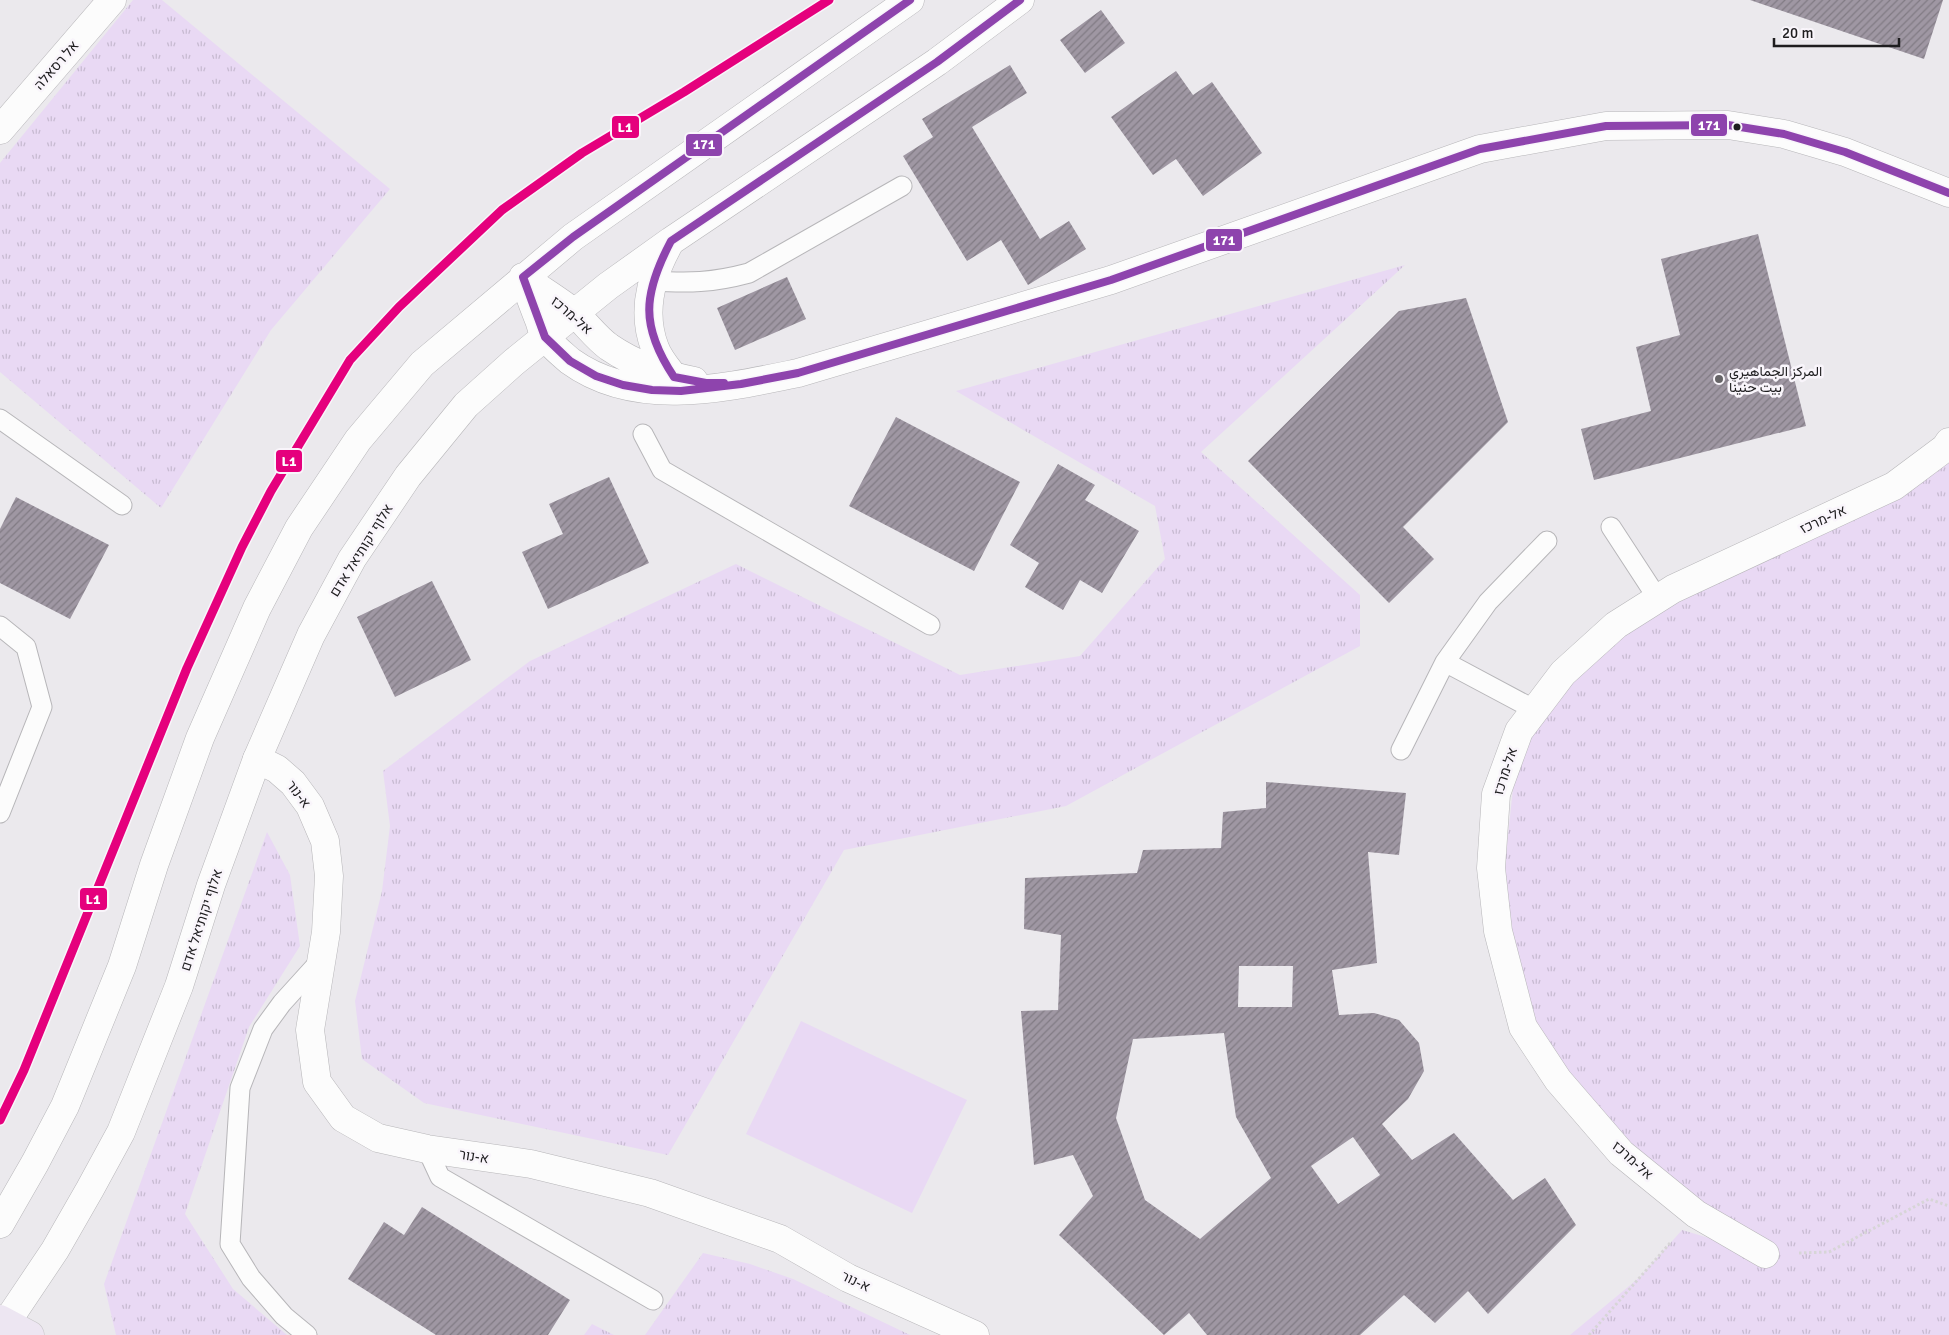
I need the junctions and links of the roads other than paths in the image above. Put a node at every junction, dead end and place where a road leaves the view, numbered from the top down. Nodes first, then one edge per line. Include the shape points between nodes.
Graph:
1 (112, 0) edge
2 (910, 0) edge
3 (1020, 0) edge
4 (4, 118) edge
5 (902, 186) dead end
6 (1949, 192) edge
7 (671, 241) junction
8 (523, 277) junction
9 (651, 281) junction
10 (574, 313) junction
11 (545, 337) junction
12 (674, 377) junction
13 (747, 384) junction
14 (0, 419) edge
15 (643, 434) dead end
16 (1949, 442) edge
17 (122, 505) dead end
18 (1611, 526) dead end
19 (1547, 541) dead end
20 (1658, 599) junction
21 (930, 625) dead end
22 (0, 626) edge
23 (1445, 662) junction
24 (1535, 710) junction
25 (1401, 750) dead end
26 (257, 760) junction
27 (0, 812) edge
28 (321, 960) junction
29 (427, 1149) junction
30 (0, 1224) edge
31 (1765, 1254) road end
32 (653, 1300) dead end
33 (9, 1327) edge
34 (307, 1335) edge
35 (975, 1335) edge

1 - 4 street, אל רסאלה
2 - 8 street via 572,236
3 - 7 street, אלוף יקותיאל אדם via 936,62
5 - 9 lane via 748,272 713,281
6 - 13 street, אל-מרכז via 1845,152 1784,134 1728,125 1606,126 1480,150 1111,280 863,355
7 - 9 street
7 - 10 street, אלוף יקותיאל אדם
8 - 10 street, אל-מרכז
8 - 11 street, אל-מרכז
8 - 30 street via 422,364 358,440 299,528 257,608 200,738 122,966 65,1106
9 - 12 street via 649,307 655,348
10 - 11 street, אלוף יקותיאל אדם
10 - 12 street, אל-מרכז via 609,347
11 - 13 street, אל-מרכז via 580,368 633,387 664,391
11 - 26 street, אלוף יקותיאל אדם via 466,405 408,476 352,559 311,635
12 - 13 street, אל-מרכז via 706,383
14 - 17 lane
15 - 21 lane via 662,470
16 - 20 street, אל-מרכז via 1894,486 1673,589
18 - 20 lane
19 - 23 lane via 1488,602
20 - 24 street, אל-מרכז via 1616,625 1564,673
22 - 27 lane via 26,647 42,707
23 - 24 lane
23 - 25 lane
24 - 31 street, אל-מרכז via 1519,731 1496,794 1490,868 1498,932 1523,1027 1558,1080 1622,1153 1696,1214
26 - 28 street, א-נור via 277,768 293,783 310,806 325,841 329,876
26 - 33 street, אלוף יקותיאל אדם via 211,885 179,986 120,1132
28 - 29 street, א-נור via 310,1030 317,1082 343,1118 378,1138
28 - 34 lane via 263,1029 240,1088 230,1244 251,1278 284,1316
29 - 32 lane via 440,1177
29 - 35 street, א-נור via 531,1164 650,1193 780,1239 848,1278

